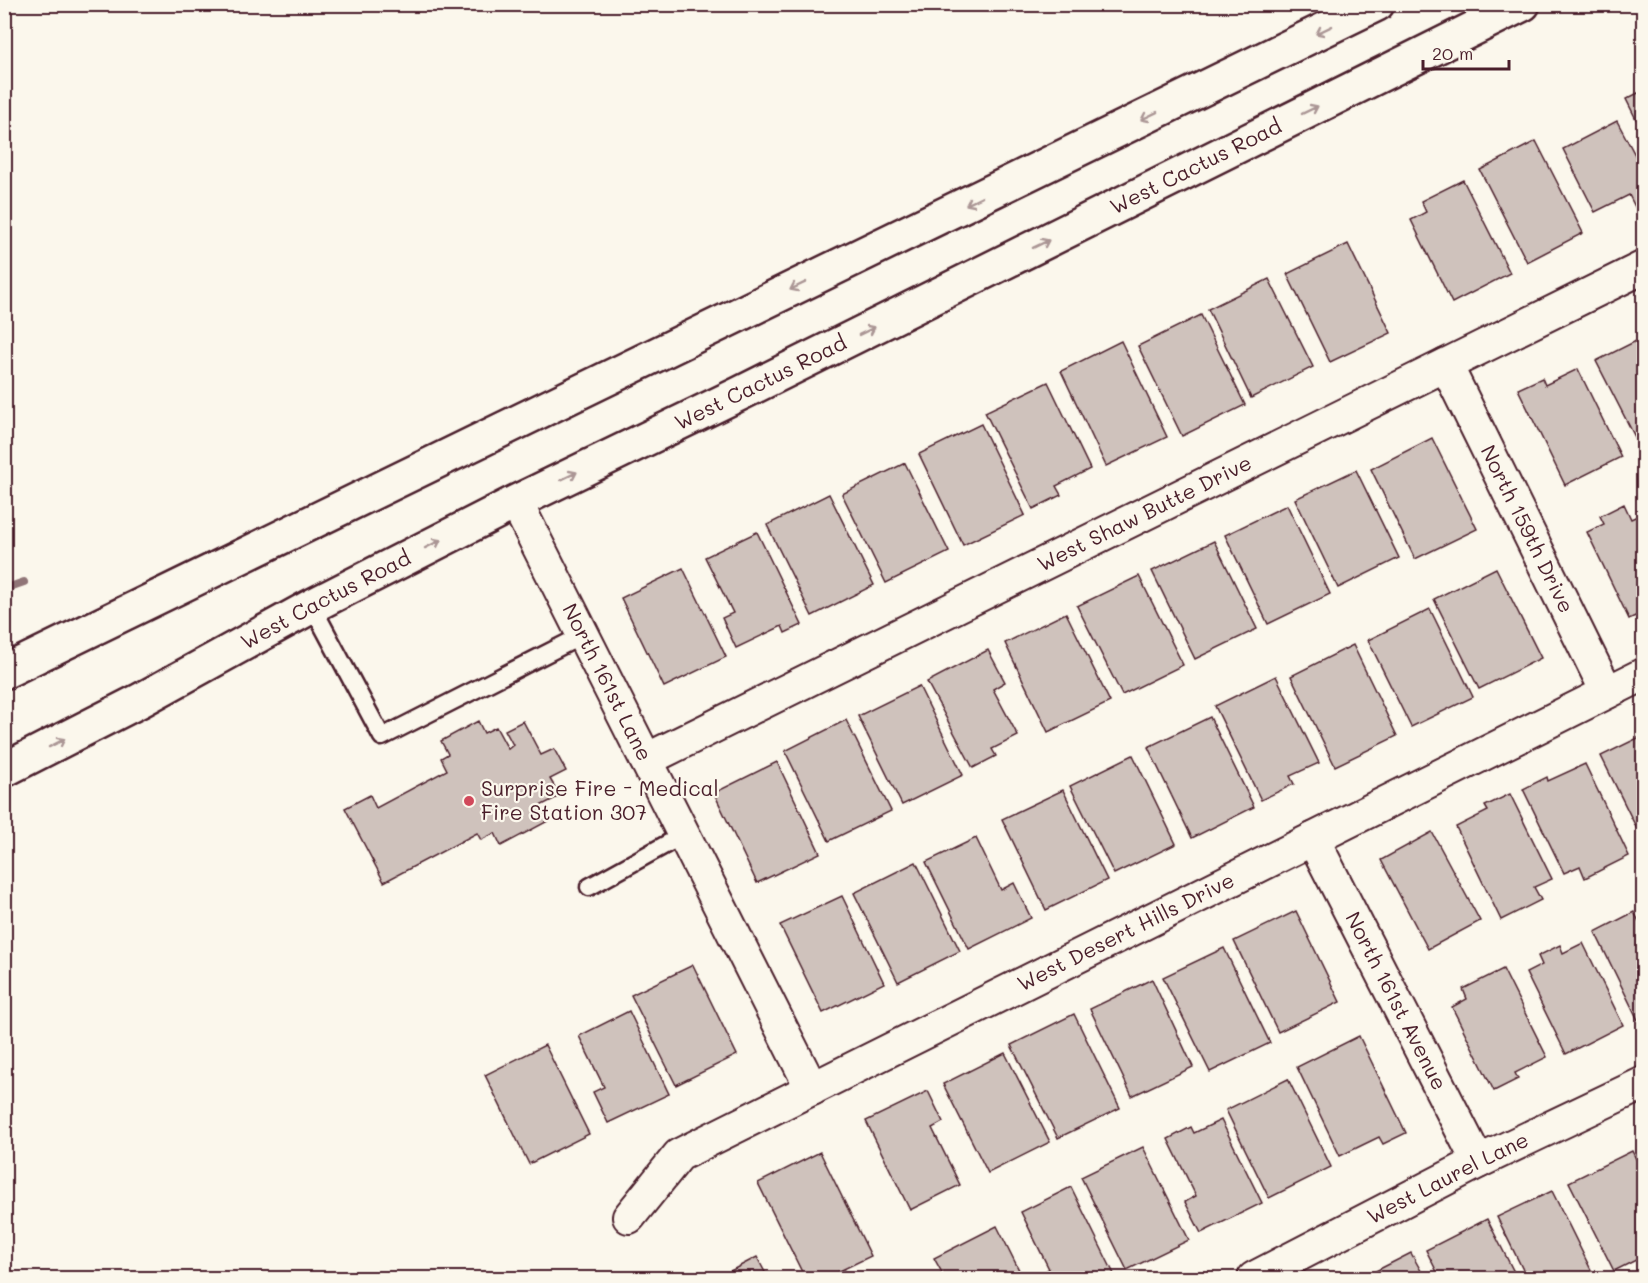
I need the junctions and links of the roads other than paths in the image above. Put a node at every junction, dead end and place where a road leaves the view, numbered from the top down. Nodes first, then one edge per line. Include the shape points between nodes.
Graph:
1 (1377, 4) edge
2 (1523, 4) edge
3 (1644, 267) edge
4 (1446, 364) junction
5 (516, 502) junction
6 (312, 606) junction
7 (583, 635) junction
8 (4, 672) edge
9 (1644, 674) edge
10 (1608, 692) junction
11 (646, 760) junction
12 (4, 770) edge
13 (683, 835) junction
14 (1313, 839) junction
15 (589, 887) dead end
16 (1644, 1083) edge
17 (812, 1089) junction
18 (1478, 1162) junction
19 (629, 1217) dead end
20 (1254, 1278) edge

1 -> 8 main road
5 -> 2 main road, West Cactus Road
3 - 4 street, West Shaw Butte Drive
4 - 10 street, North 159th Drive
4 - 11 street, West Shaw Butte Drive
6 -> 5 main road, West Cactus Road
5 - 7 street, North 161st Lane
6 - 7 lane via 382,737
12 -> 6 main road, West Cactus Road
7 - 11 street, North 161st Lane
9 - 10 street, West Desert Hills Drive
10 - 14 street, West Desert Hills Drive
11 - 13 street, North 161st Lane
13 - 15 lane
13 - 17 street, North 161st Lane
14 - 17 street, West Desert Hills Drive
14 - 18 street, North 161st Avenue
16 - 18 street, West Laurel Lane
17 - 19 street, West Desert Hills Drive via 679,1155
18 - 20 street, West Laurel Lane

